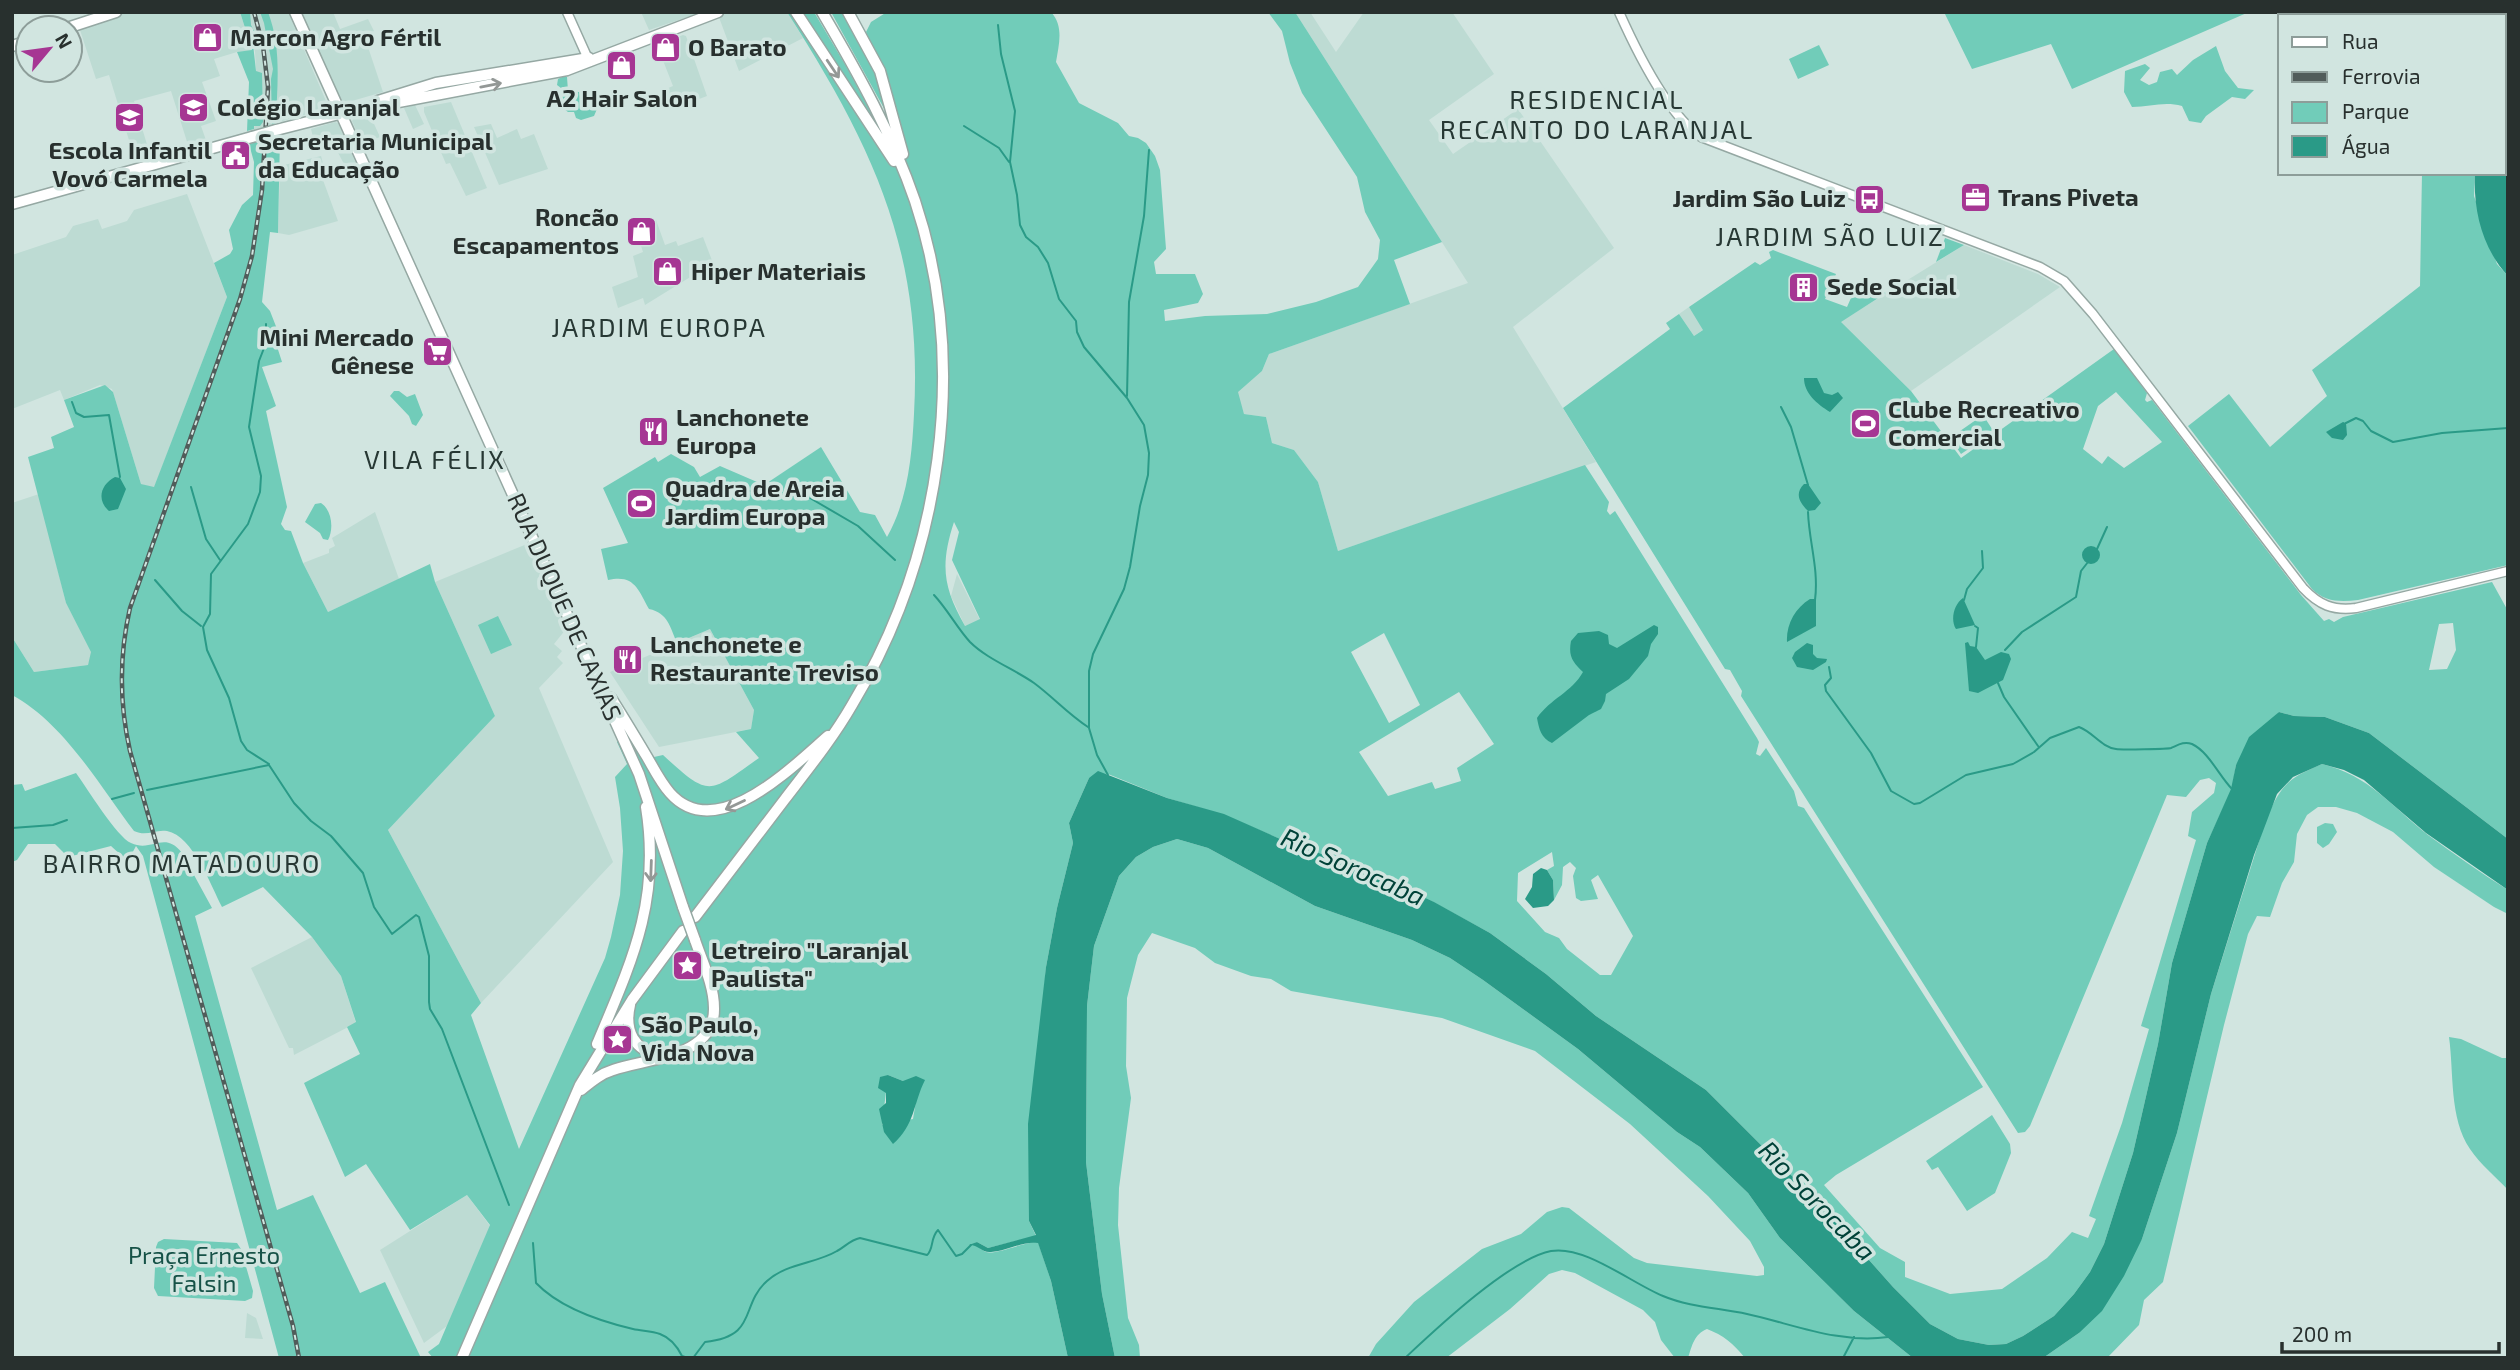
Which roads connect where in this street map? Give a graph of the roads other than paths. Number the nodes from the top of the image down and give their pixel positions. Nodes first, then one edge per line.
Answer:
1 (116, 12) edge
2 (295, 12) edge
3 (567, 12) edge
4 (718, 12) edge
5 (796, 12) edge
6 (822, 12) edge
7 (848, 12) edge
8 (1619, 12) edge
9 (84, 22) edge
10 (591, 59) junction
11 (517, 74) junction
12 (448, 81) junction
13 (453, 92) junction
14 (346, 112) junction
15 (915, 202) junction
16 (12, 204) edge
17 (2508, 571) edge
18 (590, 665) junction
19 (840, 726) junction
20 (631, 756) junction
21 (695, 917) dead end
22 (683, 931) dead end
23 (632, 1000) junction
24 (665, 1055) junction
25 (578, 1089) junction
26 (462, 1358) edge

1 - 9 main road
2 - 14 main road, RUA DUQUE DE CAXIAS
3 - 10 street
4 - 10 main road
5 -> 15 main road
6 - 15 main road
7 - 15 main road
8 - 17 street
10 - 11 main road
11 - 12 main road
13 -> 11 main road
12 - 13 main road
12 - 14 main road
13 - 14 main road
14 - 16 main road, bridge
14 - 18 main road, RUA DUQUE DE CAXIAS
15 - 19 main road
19 -> 18 main road
18 - 20 main road, RUA DUQUE DE CAXIAS
19 - 21 main road
20 - 24 main road, bridge
20 -> 25 main road
22 - 23 main road
23 - 24 main road
23 - 25 main road
24 - 25 main road
25 - 26 main road

